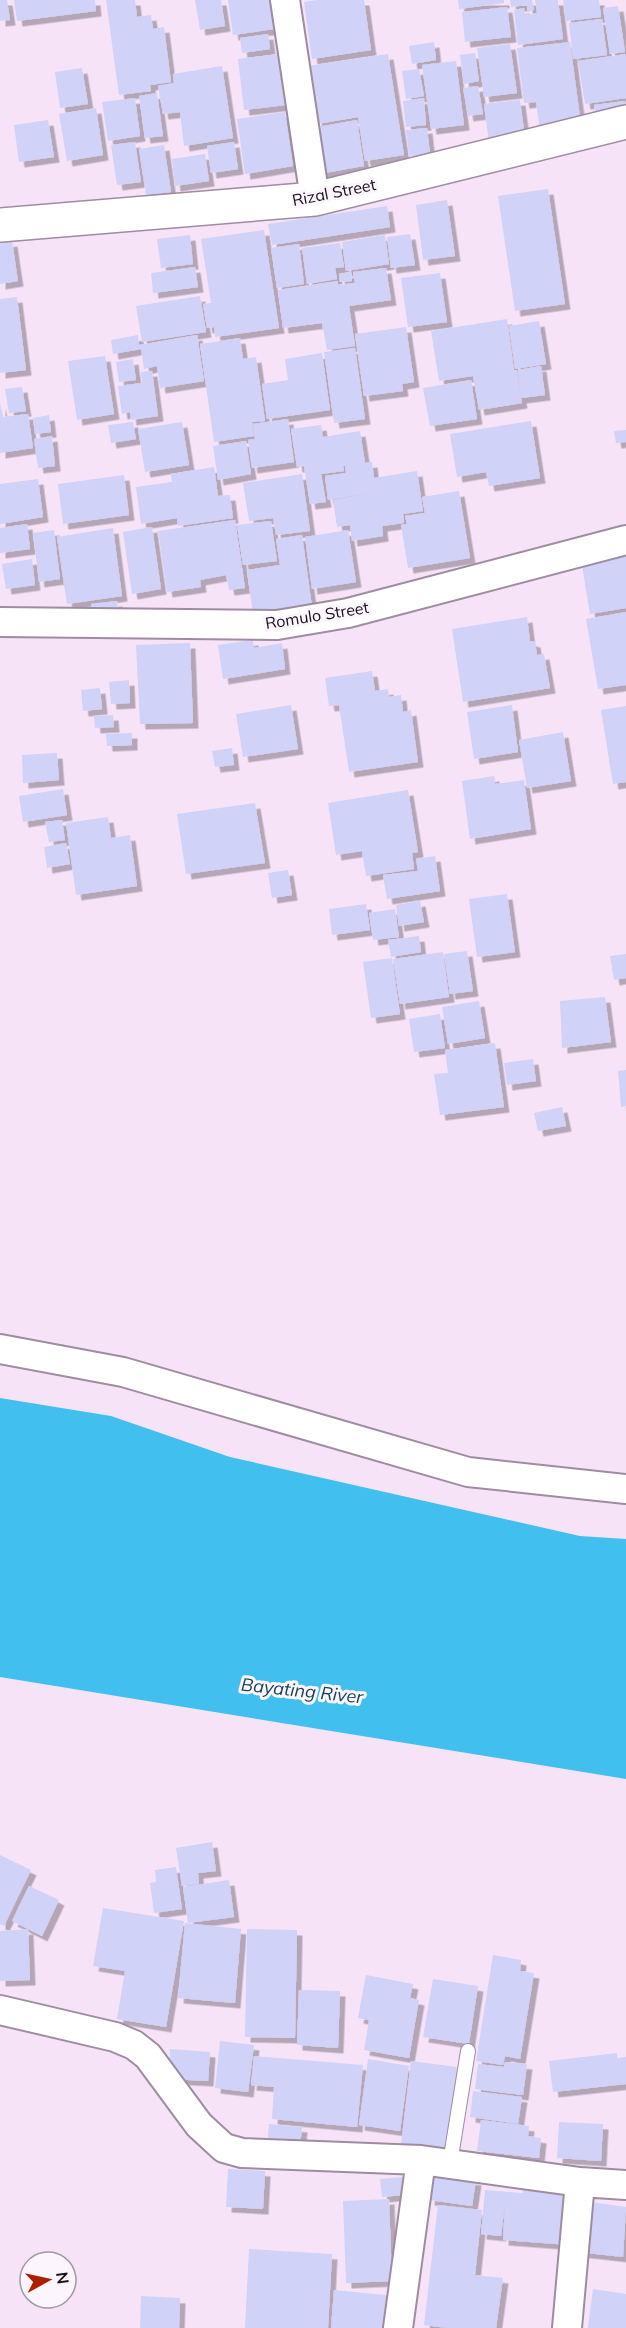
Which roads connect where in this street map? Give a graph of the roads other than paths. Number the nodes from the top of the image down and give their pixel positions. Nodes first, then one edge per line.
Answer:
1 (285, 0) edge
2 (626, 122) edge
3 (315, 200) junction
4 (0, 225) edge
5 (626, 540) edge
6 (0, 622) edge
7 (0, 1349) edge
8 (626, 1489) edge
9 (0, 2010) edge
10 (468, 2051) dead end
11 (421, 2160) junction
12 (450, 2163) junction
13 (580, 2182) junction
14 (626, 2185) edge
15 (398, 2328) edge
16 (567, 2328) edge

1 - 3 street
2 - 3 street, Rizal Street
3 - 4 street, Rizal Street
5 - 6 street, Romulo Street
7 - 8 street
9 - 11 street
10 - 12 lane
11 - 12 street
11 - 15 street
12 - 13 street
13 - 14 street
13 - 16 street

